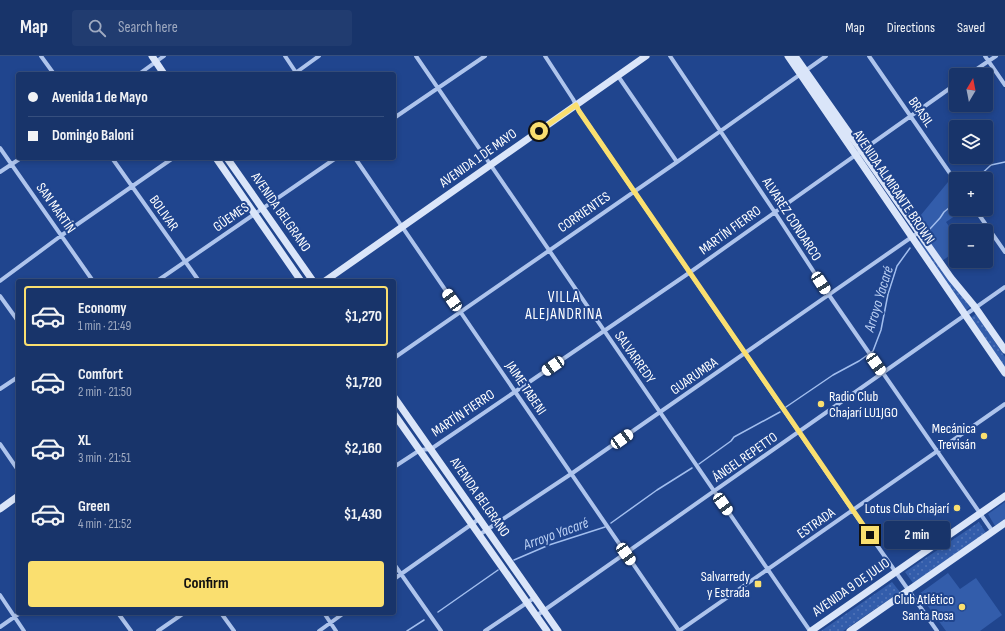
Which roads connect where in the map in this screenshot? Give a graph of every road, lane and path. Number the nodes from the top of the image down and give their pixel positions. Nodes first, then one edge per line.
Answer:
1 (41, 56) edge
2 (164, 56) edge
3 (285, 56) edge
4 (319, 56) edge
5 (416, 56) edge
6 (485, 56) edge
7 (545, 56) edge
8 (646, 56) edge
9 (670, 56) edge
10 (788, 56) edge
11 (796, 56) edge
12 (826, 56) edge
13 (869, 56) edge
14 (985, 56) edge
15 (996, 56) edge
16 (154, 59) edge
17 (989, 61) junction
18 (978, 68) edge
19 (53, 72) edge
20 (141, 72) edge
21 (163, 72) edge
22 (294, 72) edge
23 (296, 72) edge
24 (803, 72) junction
25 (618, 76) junction
26 (1005, 84) edge
27 (438, 88) junction
28 (949, 89) edge
29 (576, 105) junction
30 (910, 116) junction
31 (396, 117) edge
32 (720, 131) junction
33 (0, 148) edge
34 (859, 152) junction
35 (18, 160) edge
36 (113, 160) edge
37 (170, 160) edge
38 (217, 160) edge
39 (228, 160) edge
40 (333, 160) edge
41 (356, 160) edge
42 (677, 162) junction
43 (12, 165) junction
44 (491, 166) junction
45 (0, 172) edge
46 (949, 172) edge
47 (132, 187) junction
48 (634, 191) junction
49 (262, 209) junction
50 (774, 211) junction
51 (255, 214) junction
52 (980, 216) edge
53 (402, 228) junction
54 (919, 232) junction
55 (62, 235) junction
56 (912, 237) junction
57 (548, 250) junction
58 (1005, 252) edge
59 (185, 262) junction
60 (689, 273) junction
61 (92, 279) edge
62 (160, 279) edge
63 (198, 279) edge
64 (300, 279) edge
65 (312, 279) edge
66 (328, 279) edge
67 (0, 281) edge
68 (1005, 287) edge
69 (829, 295) junction
70 (0, 296) edge
71 (976, 307) junction
72 (460, 312) junction
73 (964, 315) junction
74 (16, 318) edge
75 (603, 332) junction
76 (1005, 350) edge
77 (745, 354) junction
78 (396, 357) edge
79 (1005, 373) edge
80 (883, 374) junction
81 (16, 378) edge
82 (0, 389) edge
83 (515, 391) junction
84 (396, 400) edge
85 (1005, 404) edge
86 (660, 413) junction
87 (396, 417) edge
88 (799, 432) junction
89 (0, 444) edge
90 (431, 449) junction
91 (420, 450) junction
92 (937, 451) junction
93 (396, 466) edge
94 (16, 467) edge
95 (572, 474) junction
96 (714, 492) junction
97 (1005, 496) edge
98 (16, 497) edge
99 (0, 509) edge
100 (853, 511) junction
101 (980, 513) junction
102 (479, 519) junction
103 (1005, 523) edge
104 (472, 525) junction
105 (486, 529) junction
106 (993, 532) junction
107 (479, 535) junction
108 (626, 554) junction
109 (396, 567) edge
110 (767, 570) junction
111 (895, 572) junction
112 (401, 574) junction
113 (396, 578) edge
114 (908, 591) junction
115 (0, 595) edge
116 (534, 598) junction
117 (526, 603) junction
118 (544, 611) junction
119 (17, 615) edge
120 (119, 615) edge
121 (181, 615) edge
122 (222, 615) edge
123 (325, 615) edge
124 (341, 615) edge
125 (536, 616) junction
126 (14, 617) junction
127 (330, 623) junction
128 (0, 627) edge
129 (24, 631) edge
130 (131, 631) edge
131 (158, 631) edge
132 (234, 631) edge
133 (319, 631) edge
134 (336, 631) edge
135 (441, 631) edge
136 (485, 631) edge
137 (547, 631) edge
138 (558, 631) edge
139 (679, 631) edge
140 (810, 631) edge
141 (850, 631) edge
142 (937, 631) edge

1 - 19 street
2 - 16 street
3 - 22 street
4 - 23 street
5 - 27 street, SALVARREDY
6 - 27 street
7 - 29 street
8 - 25 main road, AVENIDA 1 DE MAYO
9 - 32 street, ALVAREZ CONDARCO
10 - 24 main road, AVENIDA ALMIRANTE BROWN
11 - 24 main road, AVENIDA ALMIRANTE BROWN
12 - 24 street, CORRIENTES
13 - 30 street, BRASIL
14 - 17 street
15 - 17 street
16 - 20 street
16 - 21 main road
17 - 18 street
17 - 26 street
24 - 32 street, CORRIENTES
24 - 34 main road, AVENIDA ALMIRANTE BROWN
25 - 29 main road, AVENIDA 1 DE MAYO
25 - 42 street
27 - 31 street
27 - 44 street, SALVARREDY
28 - 30 street, MARTÍN FIERRO
29 - 44 main road, AVENIDA 1 DE MAYO
29 - 48 street
30 - 34 street, MARTÍN FIERRO
30 - 46 street, BRASIL
32 - 42 street, CORRIENTES
32 - 50 street, ALVAREZ CONDARCO
33 - 43 street, SAN MARTÍN
34 - 50 street, MARTÍN FIERRO
34 - 54 main road, AVENIDA ALMIRANTE BROWN
34 - 56 main road, AVENIDA ALMIRANTE BROWN
35 - 43 street
36 - 47 street, BOLIVAR
37 - 47 street
38 - 51 main road, AVENIDA BELGRANO
39 - 49 main road, AVENIDA BELGRANO
40 - 49 street, GÜEMES
41 - 53 street, JAIME TABENI
42 - 48 street, CORRIENTES
43 - 45 street
43 - 55 street, SAN MARTÍN
44 - 53 main road, AVENIDA 1 DE MAYO
44 - 57 street, SALVARREDY
47 - 55 street
47 - 59 street, BOLIVAR
48 - 57 street, CORRIENTES
48 - 60 street
49 - 51 street, GÜEMES
49 - 65 main road, AVENIDA BELGRANO
50 - 60 street, MARTÍN FIERRO
50 - 69 street, ALVAREZ CONDARCO
51 - 59 street, GÜEMES
51 - 64 main road, AVENIDA BELGRANO
52 - 58 street
53 - 66 main road, AVENIDA 1 DE MAYO
53 - 72 street, JAIME TABENI
54 - 56 street, GUARUMBA
54 - 71 main road, AVENIDA ALMIRANTE BROWN
55 - 61 street, SAN MARTÍN
55 - 67 street
56 - 69 street, GUARUMBA
56 - 73 main road, AVENIDA ALMIRANTE BROWN
57 - 72 street, CORRIENTES
57 - 75 street, SALVARREDY
59 - 62 street, GÜEMES
59 - 63 street, BOLIVAR
60 - 75 street, MARTÍN FIERRO
60 - 77 street
68 - 71 street, ÁNGEL REPETTO
69 - 77 street, GUARUMBA
69 - 80 street, ALVAREZ CONDARCO
70 - 74 street
71 - 73 street, ÁNGEL REPETTO
71 - 76 main road, AVENIDA ALMIRANTE BROWN
72 - 78 street, CORRIENTES
72 - 83 street, JAIME TABENI
73 - 79 main road, AVENIDA ALMIRANTE BROWN
73 - 80 street, ÁNGEL REPETTO
75 - 83 street, MARTÍN FIERRO
75 - 86 street, SALVARREDY
77 - 86 street, GUARUMBA
77 - 88 street
80 - 88 street, ÁNGEL REPETTO
80 - 92 street, ALVAREZ CONDARCO
81 - 82 street
83 - 90 street, MARTÍN FIERRO
83 - 95 street, JAIME TABENI
84 - 90 main road, AVENIDA BELGRANO
85 - 92 street, ESTRADA
86 - 95 street, GUARUMBA
86 - 96 street, SALVARREDY
87 - 91 main road, AVENIDA BELGRANO
88 - 96 street, ÁNGEL REPETTO
88 - 100 street
89 - 94 street
90 - 91 street, MARTÍN FIERRO
90 - 102 main road, AVENIDA BELGRANO
91 - 93 street, MARTÍN FIERRO
91 - 104 main road, AVENIDA BELGRANO
92 - 100 street, ESTRADA
92 - 101 street, ALVAREZ CONDARCO
95 - 105 street, GUARUMBA
95 - 108 street, JAIME TABENI
96 - 108 street, ÁNGEL REPETTO
96 - 110 street, SALVARREDY
97 - 101 main road, AVENIDA 9 DE JULIO
98 - 99 main road
100 - 110 street, ESTRADA
100 - 111 street
101 - 106 street, ALVAREZ CONDARCO
101 - 111 main road, AVENIDA 9 DE JULIO
102 - 104 street
102 - 105 main road, AVENIDA BELGRANO
103 - 106 main road
104 - 107 main road, AVENIDA BELGRANO
104 - 112 street
105 - 107 street, GUARUMBA
105 - 116 main road, AVENIDA BELGRANO
106 - 114 main road
107 - 117 main road, AVENIDA BELGRANO
108 - 118 street, ÁNGEL REPETTO
108 - 139 street, JAIME TABENI
109 - 112 street
110 - 139 street, ESTRADA
110 - 140 street, SALVARREDY
111 - 114 street
111 - 140 main road, AVENIDA 9 DE JULIO
112 - 113 street
112 - 135 street
114 - 141 main road
114 - 142 street
115 - 126 street
116 - 117 street
116 - 118 main road, AVENIDA BELGRANO
117 - 125 main road, AVENIDA BELGRANO
117 - 136 street
118 - 125 street, ÁNGEL REPETTO
118 - 138 main road, AVENIDA BELGRANO
119 - 126 street
120 - 130 street
121 - 131 street
122 - 132 street
123 - 127 street
124 - 127 street
125 - 137 main road, AVENIDA BELGRANO
126 - 128 street
126 - 129 street
127 - 133 street
127 - 134 street

